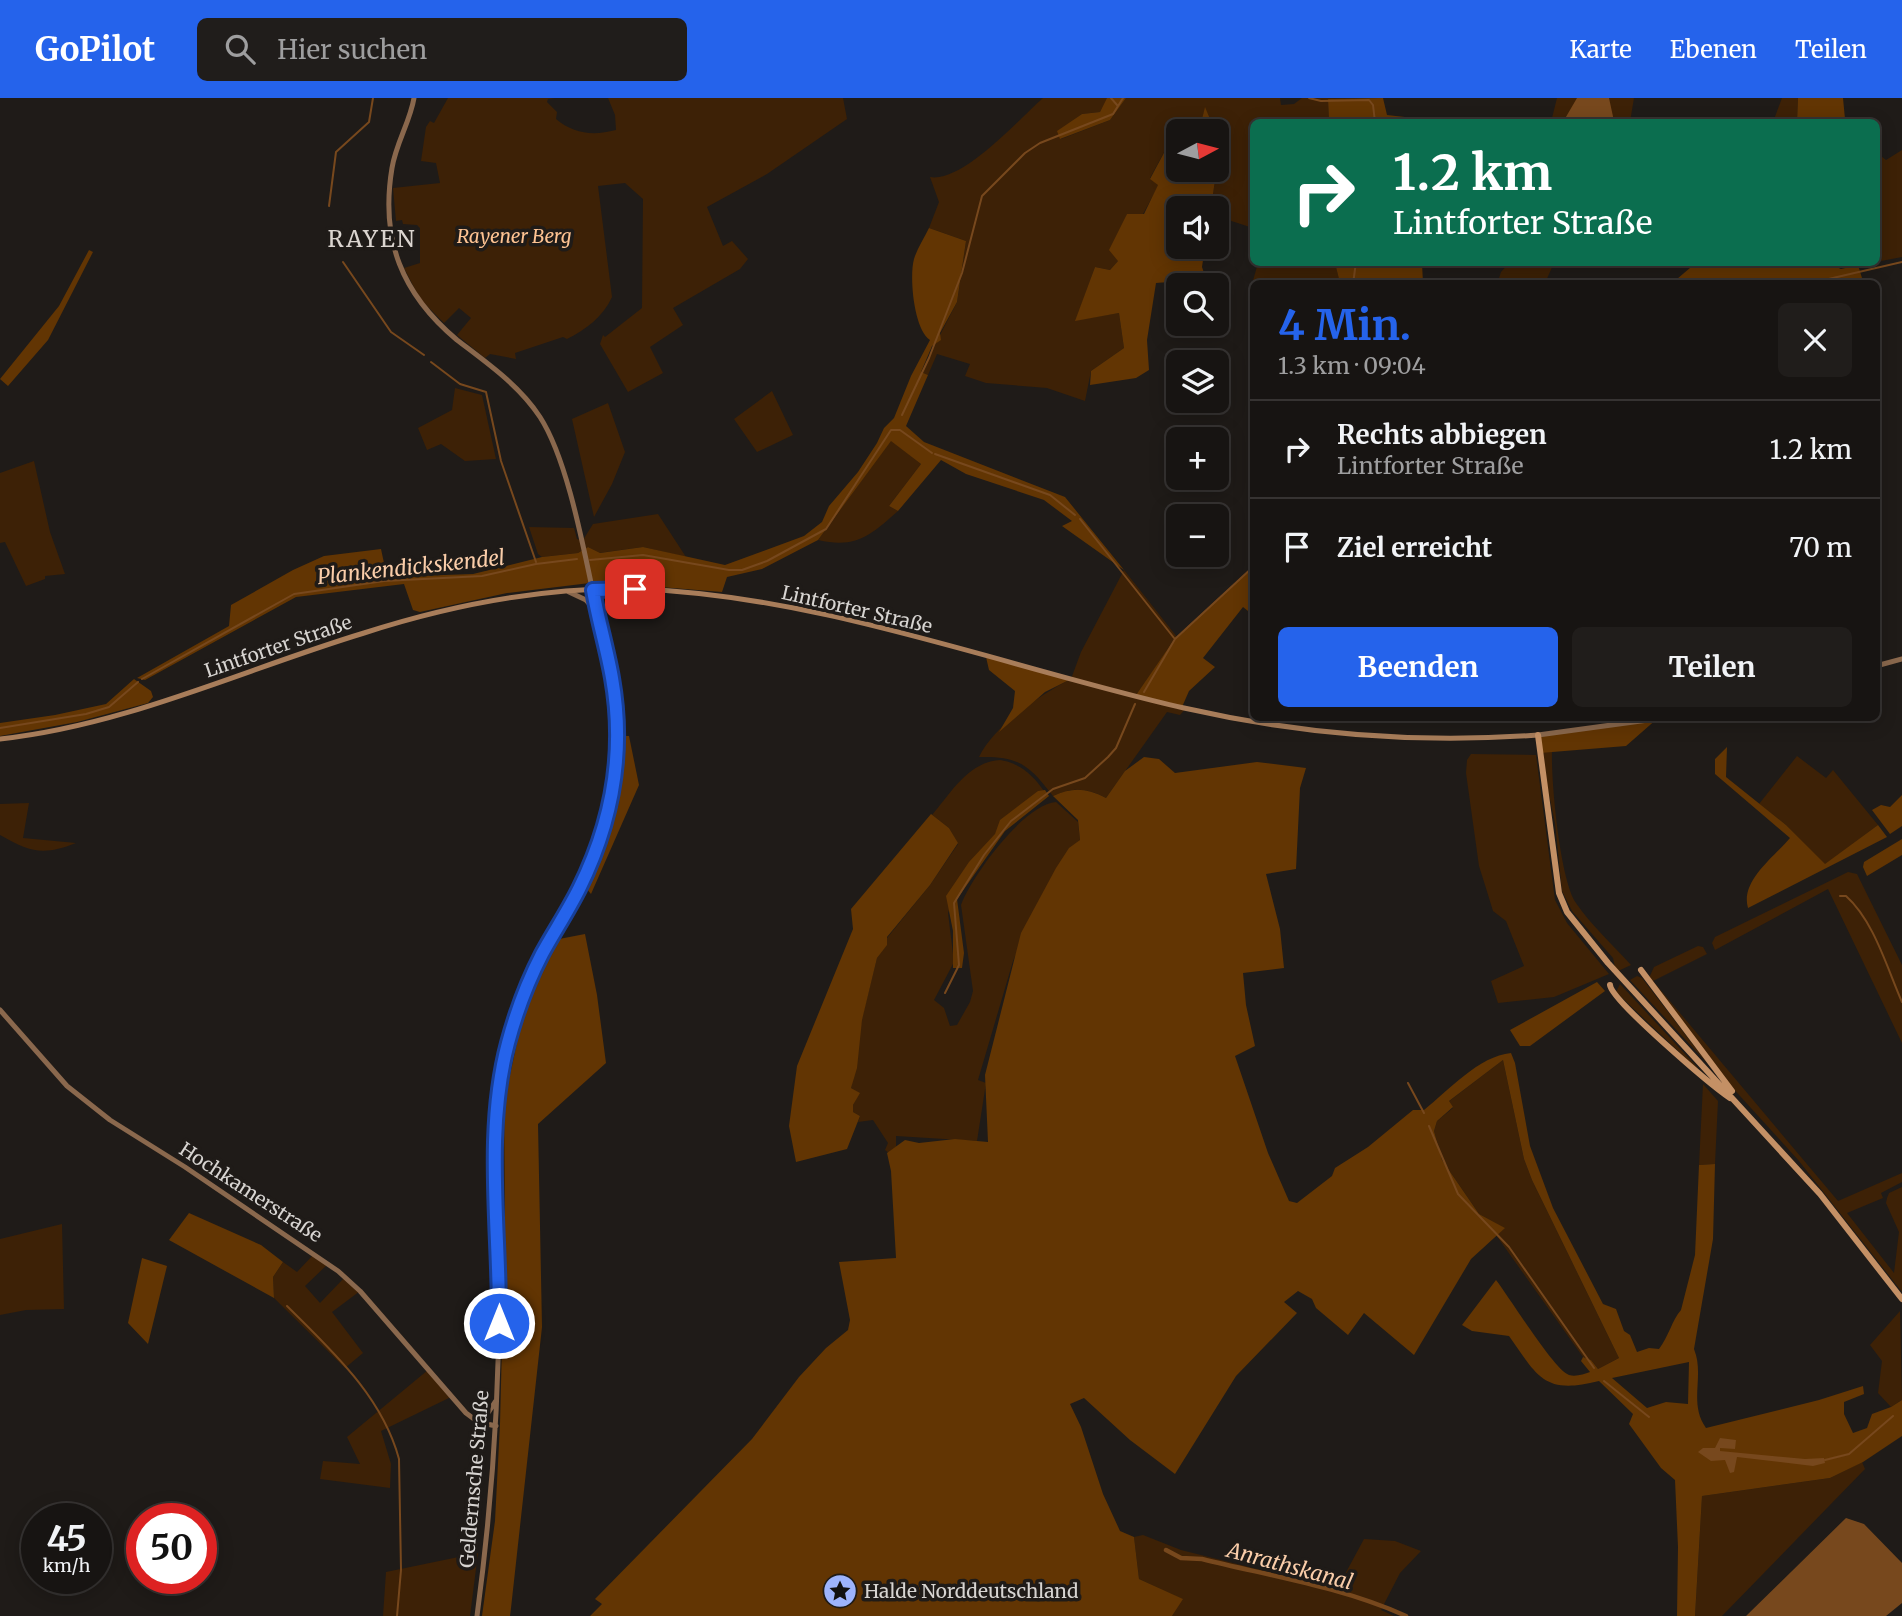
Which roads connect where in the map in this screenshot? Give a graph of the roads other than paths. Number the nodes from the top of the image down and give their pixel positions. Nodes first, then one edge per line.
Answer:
1 (414, 98) edge
2 (593, 590) junction
3 (569, 592) junction
4 (597, 614) junction
5 (1902, 659) edge
6 (1880, 665) edge
7 (1250, 720) edge
8 (1260, 721) edge
9 (1643, 721) edge
10 (1538, 735) junction
11 (0, 739) edge
12 (1641, 971) dead end
13 (1610, 985) dead end
14 (0, 1010) edge
15 (1740, 1105) junction
16 (1902, 1299) edge
17 (498, 1395) junction
18 (470, 1417) junction
19 (480, 1419) junction
20 (496, 1424) junction
21 (477, 1616) edge

1 - 2 main road, Geldernsche Straße
2 - 3 main road, Lintforter Straße
2 - 4 main road, Geldernsche Straße
2 - 7 main road, Lintforter Straße
3 - 4 main road
3 - 11 main road, Lintforter Straße
4 - 17 main road, Geldernsche Straße
5 - 6 main road
8 - 10 main road, Lintforter Straße
9 - 10 main road
10 - 15 highway
12 - 15 highway
13 - 15 highway
14 - 18 main road, Hochkamerstraße
15 - 16 highway
17 - 19 main road
17 - 20 main road, Geldernsche Straße
18 - 19 main road
18 - 20 main road, Hochkamerstraße
19 - 20 main road
20 - 21 main road, Geldernsche Straße

